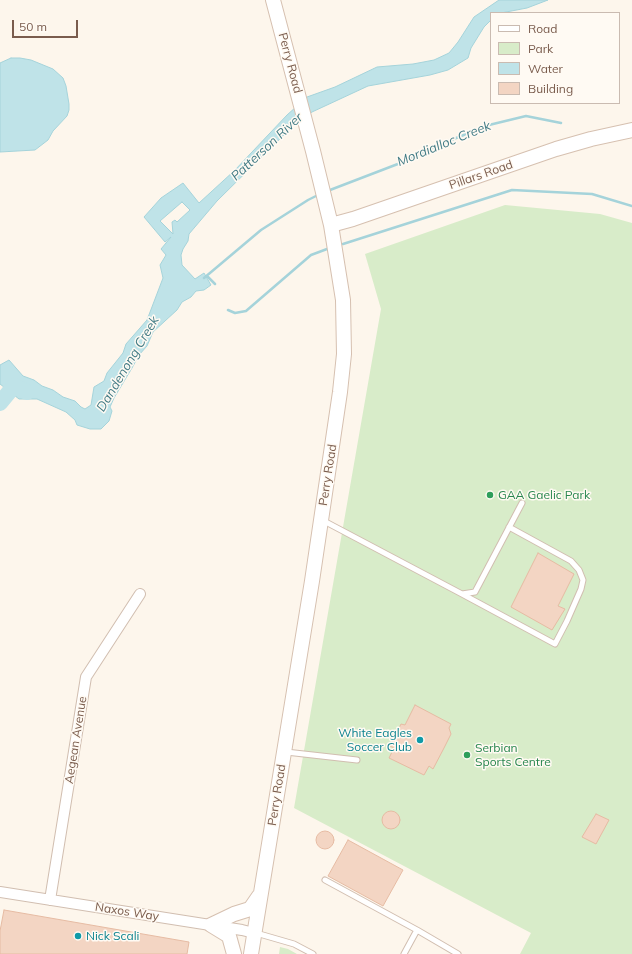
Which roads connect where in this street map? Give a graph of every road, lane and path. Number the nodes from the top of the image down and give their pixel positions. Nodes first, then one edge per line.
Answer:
1 (273, 0) edge
2 (632, 130) edge
3 (331, 225) junction
4 (522, 503) dead end
5 (321, 519) junction
6 (509, 527) junction
7 (140, 594) dead end
8 (462, 594) junction
9 (284, 752) junction
10 (356, 760) dead end
11 (325, 880) dead end
12 (0, 892) edge
13 (260, 895) junction
14 (50, 900) junction
15 (211, 925) junction
16 (417, 930) junction
17 (254, 933) junction
18 (234, 954) edge
19 (251, 954) edge
20 (313, 954) edge
21 (404, 954) edge
22 (458, 954) edge

1 - 3 main road, Perry Road
2 - 3 main road, Pillars Road
3 - 5 main road, Perry Road
4 - 6 lane
5 - 8 lane
5 - 9 main road, Perry Road
6 - 8 lane
6 - 8 lane
7 - 14 street, Aegean Avenue
9 - 10 lane
9 - 13 main road, Perry Road
11 - 16 lane
12 - 14 street, Naxos Way
13 - 15 main road
13 - 17 main road, Perry Road
14 - 15 street, Naxos Way
15 - 17 street, Naxos Way
15 - 18 main road
16 - 21 lane
16 - 22 lane
17 - 19 main road, Perry Road
17 - 20 lane

